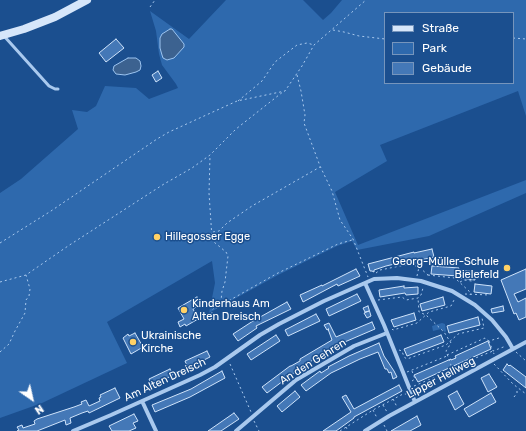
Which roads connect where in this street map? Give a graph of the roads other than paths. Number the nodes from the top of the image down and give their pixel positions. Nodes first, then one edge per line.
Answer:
1 (87, 0) edge
2 (2, 35) edge
3 (58, 89) dead end
4 (367, 282) junction
5 (387, 333) junction
6 (526, 342) edge
7 (513, 350) junction
8 (142, 401) junction
9 (416, 402) junction
10 (73, 431) edge
11 (156, 431) edge
12 (236, 431) edge
13 (365, 431) edge

1 - 2 street
2 - 3 lane
4 - 5 street
4 - 7 street, Am Alten Dreisch
4 - 8 street, Am Alten Dreisch
5 - 9 street
5 - 12 street, An den Gehren
6 - 7 street, Lipper Hellweg
7 - 9 street, Lipper Hellweg
8 - 10 street, Am Alten Dreisch
8 - 11 street
9 - 13 street, Lipper Hellweg

